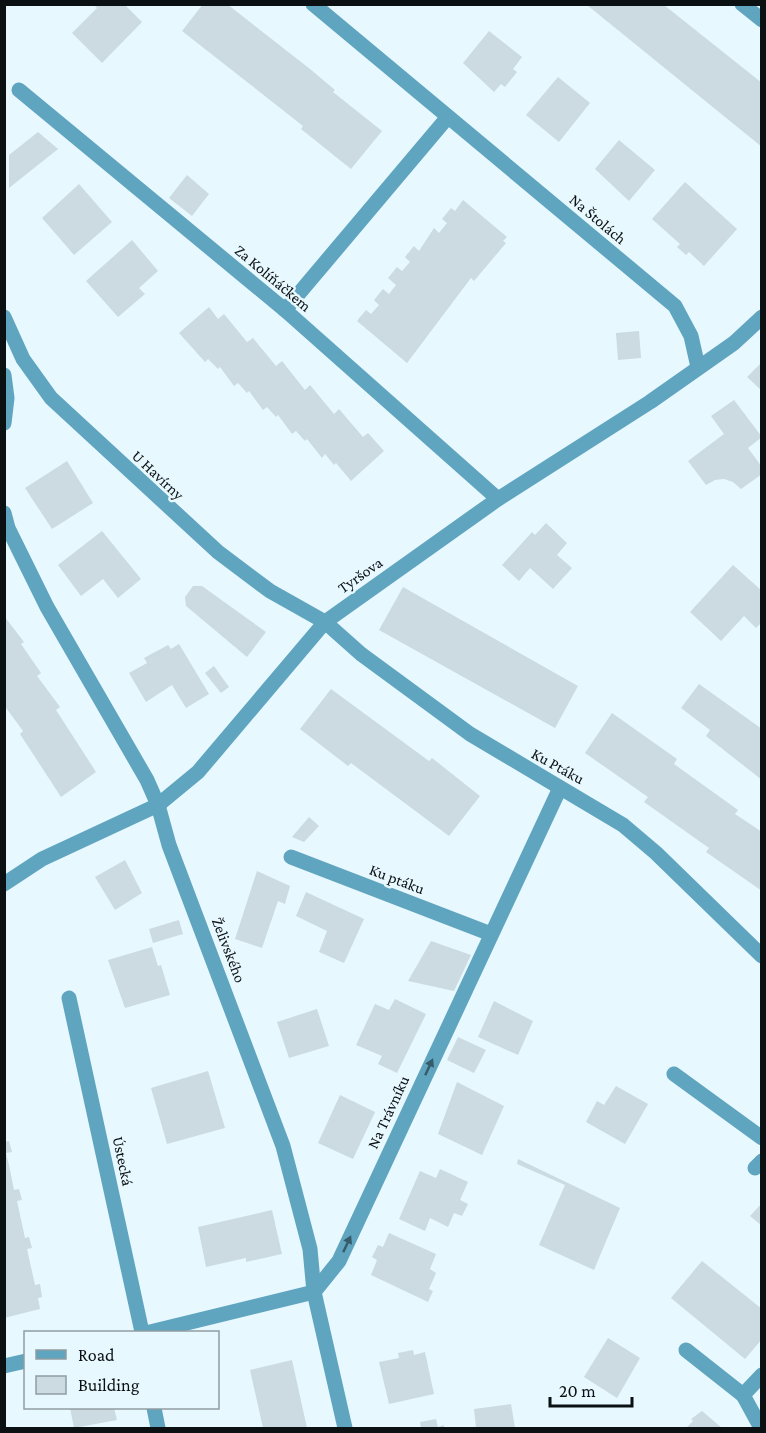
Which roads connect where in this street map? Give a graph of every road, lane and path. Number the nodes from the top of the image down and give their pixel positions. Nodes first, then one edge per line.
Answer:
1 (314, 4) edge
2 (742, 4) edge
3 (762, 20) edge
4 (19, 90) dead end
5 (447, 118) junction
6 (285, 310) junction
7 (4, 317) edge
8 (762, 317) edge
9 (699, 367) junction
10 (4, 375) edge
11 (4, 423) edge
12 (498, 499) junction
13 (4, 513) edge
14 (325, 622) junction
15 (560, 788) junction
16 (158, 806) junction
17 (291, 857) dead end
18 (4, 884) edge
19 (491, 934) junction
20 (762, 956) edge
21 (69, 998) dead end
22 (674, 1074) dead end
23 (762, 1138) edge
24 (314, 1292) junction
25 (142, 1331) edge
26 (154, 1331) edge
27 (686, 1350) dead end
28 (24, 1361) edge
29 (4, 1365) edge
30 (762, 1375) edge
31 (743, 1395) junction
32 (154, 1409) edge
33 (159, 1428) edge
34 (345, 1428) edge
35 (761, 1428) edge

1 - 5 street, Na Štolách
2 - 3 street
4 - 6 street, Za Kolíňáčkem
5 - 6 street
5 - 9 street, Na Štolách
6 - 12 street, Za Kolíňáčkem
7 - 14 street, U Havírny
8 - 9 street, Tyršova
9 - 12 street, Tyršova
10 - 11 street
12 - 14 street, Tyršova
13 - 16 street, Želivského
14 - 15 street, Ku Ptáku
14 - 16 street, Tyršova
15 - 19 street, Na Trávníku
15 - 20 street, Ku Ptáku
16 - 18 street, Tyršova
16 - 24 street, Želivského
17 - 19 street, Ku ptáku
24 -> 19 street, Na Trávníku
21 - 25 street, Ústecká
22 - 23 street
24 - 26 street
24 - 34 street, Želivského
27 - 31 street
28 - 29 street
30 - 31 street
31 - 35 street
32 - 33 street

